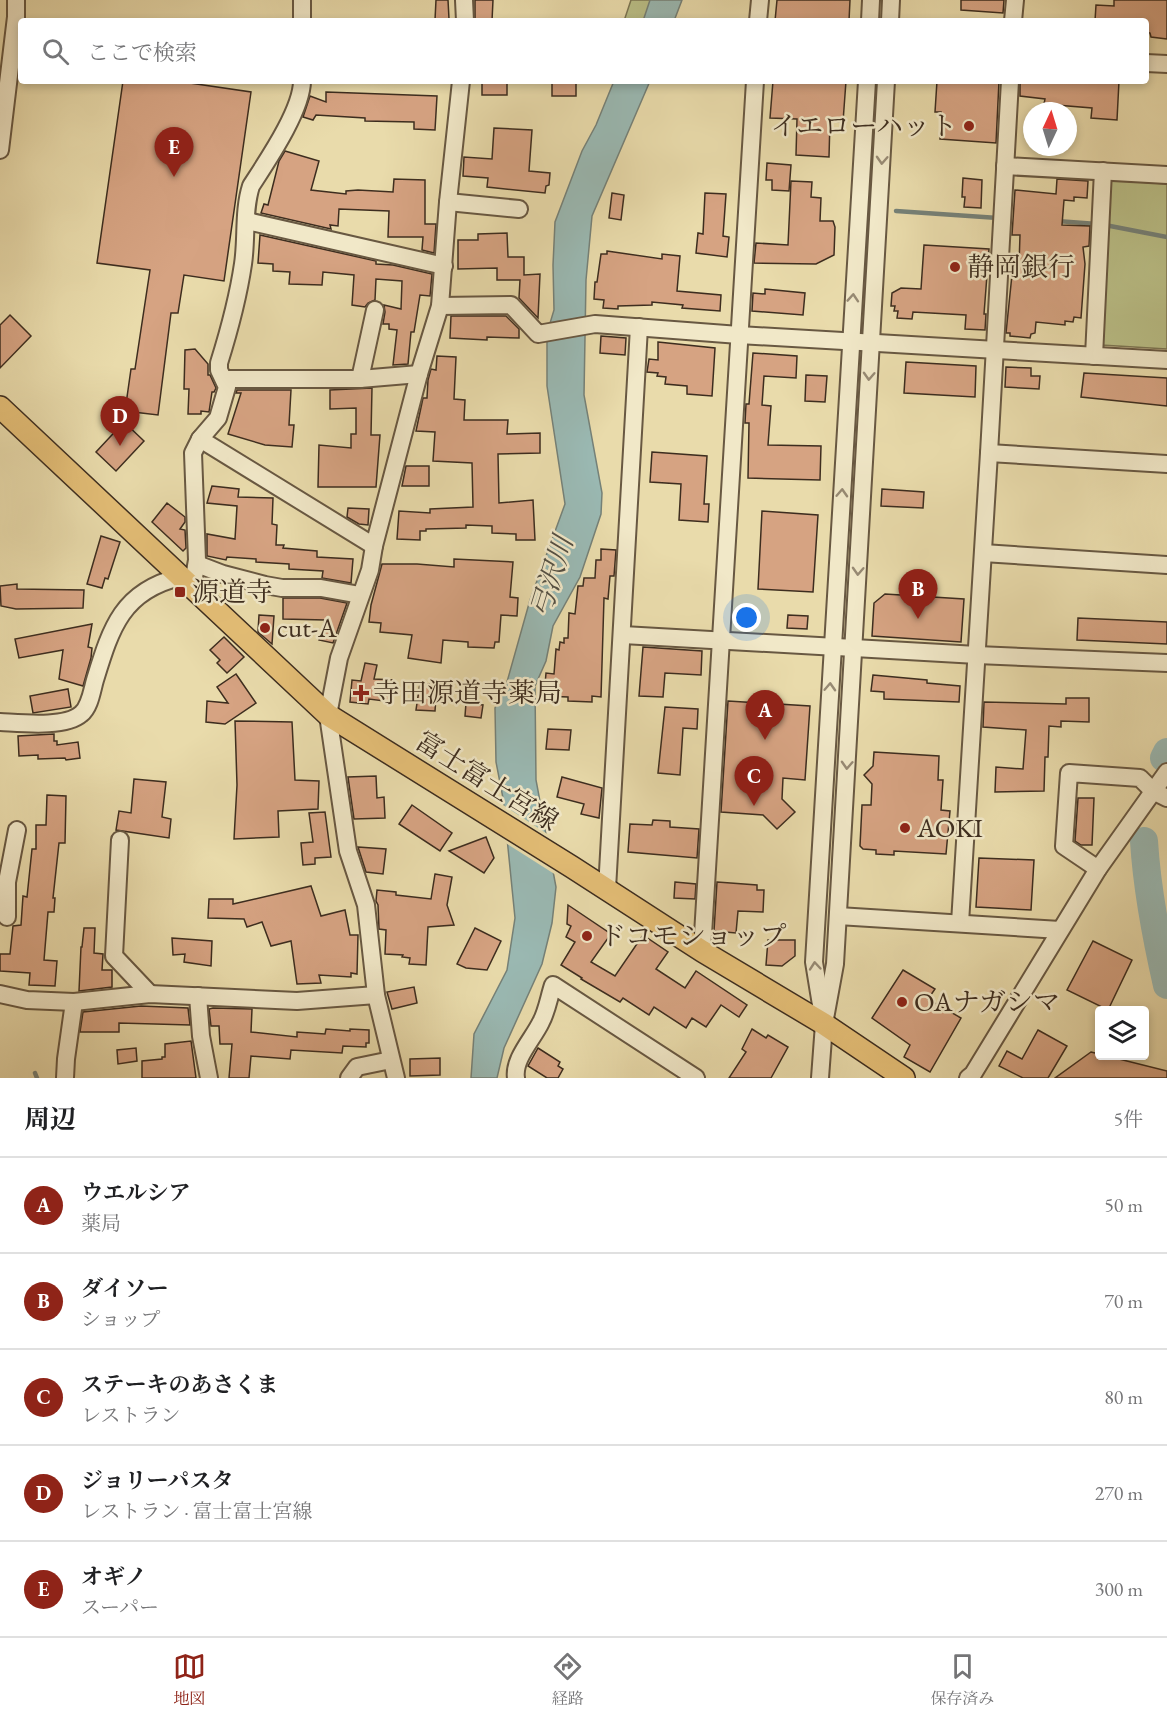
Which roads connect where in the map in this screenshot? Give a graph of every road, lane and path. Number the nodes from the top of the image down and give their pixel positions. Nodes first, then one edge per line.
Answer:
1 (16, 0) edge
2 (302, 0) edge
3 (464, 0) edge
4 (760, 0) edge
5 (871, 0) edge
6 (891, 0) edge
7 (1015, 0) edge
8 (302, 18) edge
9 (465, 18) edge
10 (758, 18) edge
11 (870, 18) edge
12 (890, 18) edge
13 (1013, 18) edge
14 (1149, 63) edge
15 (1167, 64) edge
16 (302, 84) edge
17 (461, 84) edge
18 (755, 84) edge
19 (867, 84) edge
20 (886, 84) edge
21 (1010, 84) edge
22 (0, 150) edge
23 (1005, 166) junction
24 (1103, 171) junction
25 (1167, 175) edge
26 (448, 201) junction
27 (519, 209) dead end
28 (246, 221) junction
29 (444, 266) junction
30 (440, 306) junction
31 (375, 310) dead end
32 (639, 327) junction
33 (739, 335) junction
34 (850, 342) junction
35 (871, 343) junction
36 (994, 350) junction
37 (1094, 356) junction
38 (1167, 360) edge
39 (419, 374) junction
40 (225, 379) junction
41 (360, 379) junction
42 (0, 407) edge
43 (200, 439) junction
44 (989, 453) junction
45 (1167, 464) edge
46 (374, 546) junction
47 (983, 553) junction
48 (197, 564) junction
49 (1167, 565) edge
50 (186, 583) junction
51 (360, 595) junction
52 (623, 635) junction
53 (721, 639) junction
54 (833, 647) junction
55 (854, 648) junction
56 (977, 655) junction
57 (1167, 663) edge
58 (328, 715) junction
59 (0, 722) edge
60 (1167, 772) edge
61 (1160, 794) edge
62 (17, 830) dead end
63 (120, 840) dead end
64 (1098, 869) junction
65 (4, 881) edge
66 (607, 889) junction
67 (838, 916) junction
68 (7, 917) dead end
69 (960, 922) junction
70 (1060, 930) junction
71 (702, 951) junction
72 (0, 994) edge
73 (150, 994) junction
74 (376, 995) junction
75 (198, 996) junction
76 (74, 1002) junction
77 (824, 1024) junction
78 (391, 1060) junction
79 (66, 1078) edge
80 (209, 1078) edge
81 (349, 1078) edge
82 (396, 1078) edge
83 (516, 1078) edge
84 (696, 1078) edge
85 (820, 1078) edge
86 (904, 1078) edge
87 (968, 1078) edge

1 - 22 street
2 - 8 street
3 - 9 street
4 - 10 street
5 - 11 street
6 - 12 street
7 - 13 street
14 - 15 street
16 - 28 street
17 - 26 street
18 - 33 street
34 -> 19 street
20 -> 35 street
21 - 23 street
23 - 24 street
23 - 36 street
24 - 25 street
24 - 37 street
26 - 27 street
26 - 29 street
28 - 29 street
28 - 40 street
29 - 30 street
30 - 32 street
30 - 39 street
31 - 41 street
32 - 33 street
32 - 52 street
33 - 34 street
33 - 53 street
34 - 35 street
54 -> 34 street
35 - 36 street
35 -> 55 street
36 - 37 street
36 - 44 street
37 - 38 street
39 - 41 street
39 - 46 street
40 - 41 street
40 - 43 street
42 - 50 main road, 富士富士宮線
43 - 46 street
43 - 48 street
44 - 45 street
44 - 47 street
46 - 51 street
47 - 49 street
47 - 56 street
48 - 50 street
48 - 51 street
50 - 58 main road, 富士富士宮線
50 - 59 street
51 - 58 street
52 - 53 street
52 - 66 street
53 - 54 street
53 - 71 street
54 - 55 street
77 -> 54 street
55 - 56 street
55 -> 67 street
56 - 57 street
56 - 69 street
58 - 66 main road, 富士富士宮線
58 - 74 street
60 - 61 street
61 - 64 street
61 - 64 street
62 - 65 street
63 - 73 street
64 - 70 street
65 - 68 street
66 - 71 main road, 富士富士宮線
67 - 69 street
67 - 77 street
69 - 70 street
70 - 87 street
71 - 77 main road, 富士富士宮線
72 - 76 street
73 - 75 street
73 - 76 street
74 - 75 street
74 - 78 street
75 - 80 street
76 - 79 street
77 - 85 street
77 - 86 main road, 富士富士宮線
78 - 81 street
78 - 82 street
83 - 84 street

